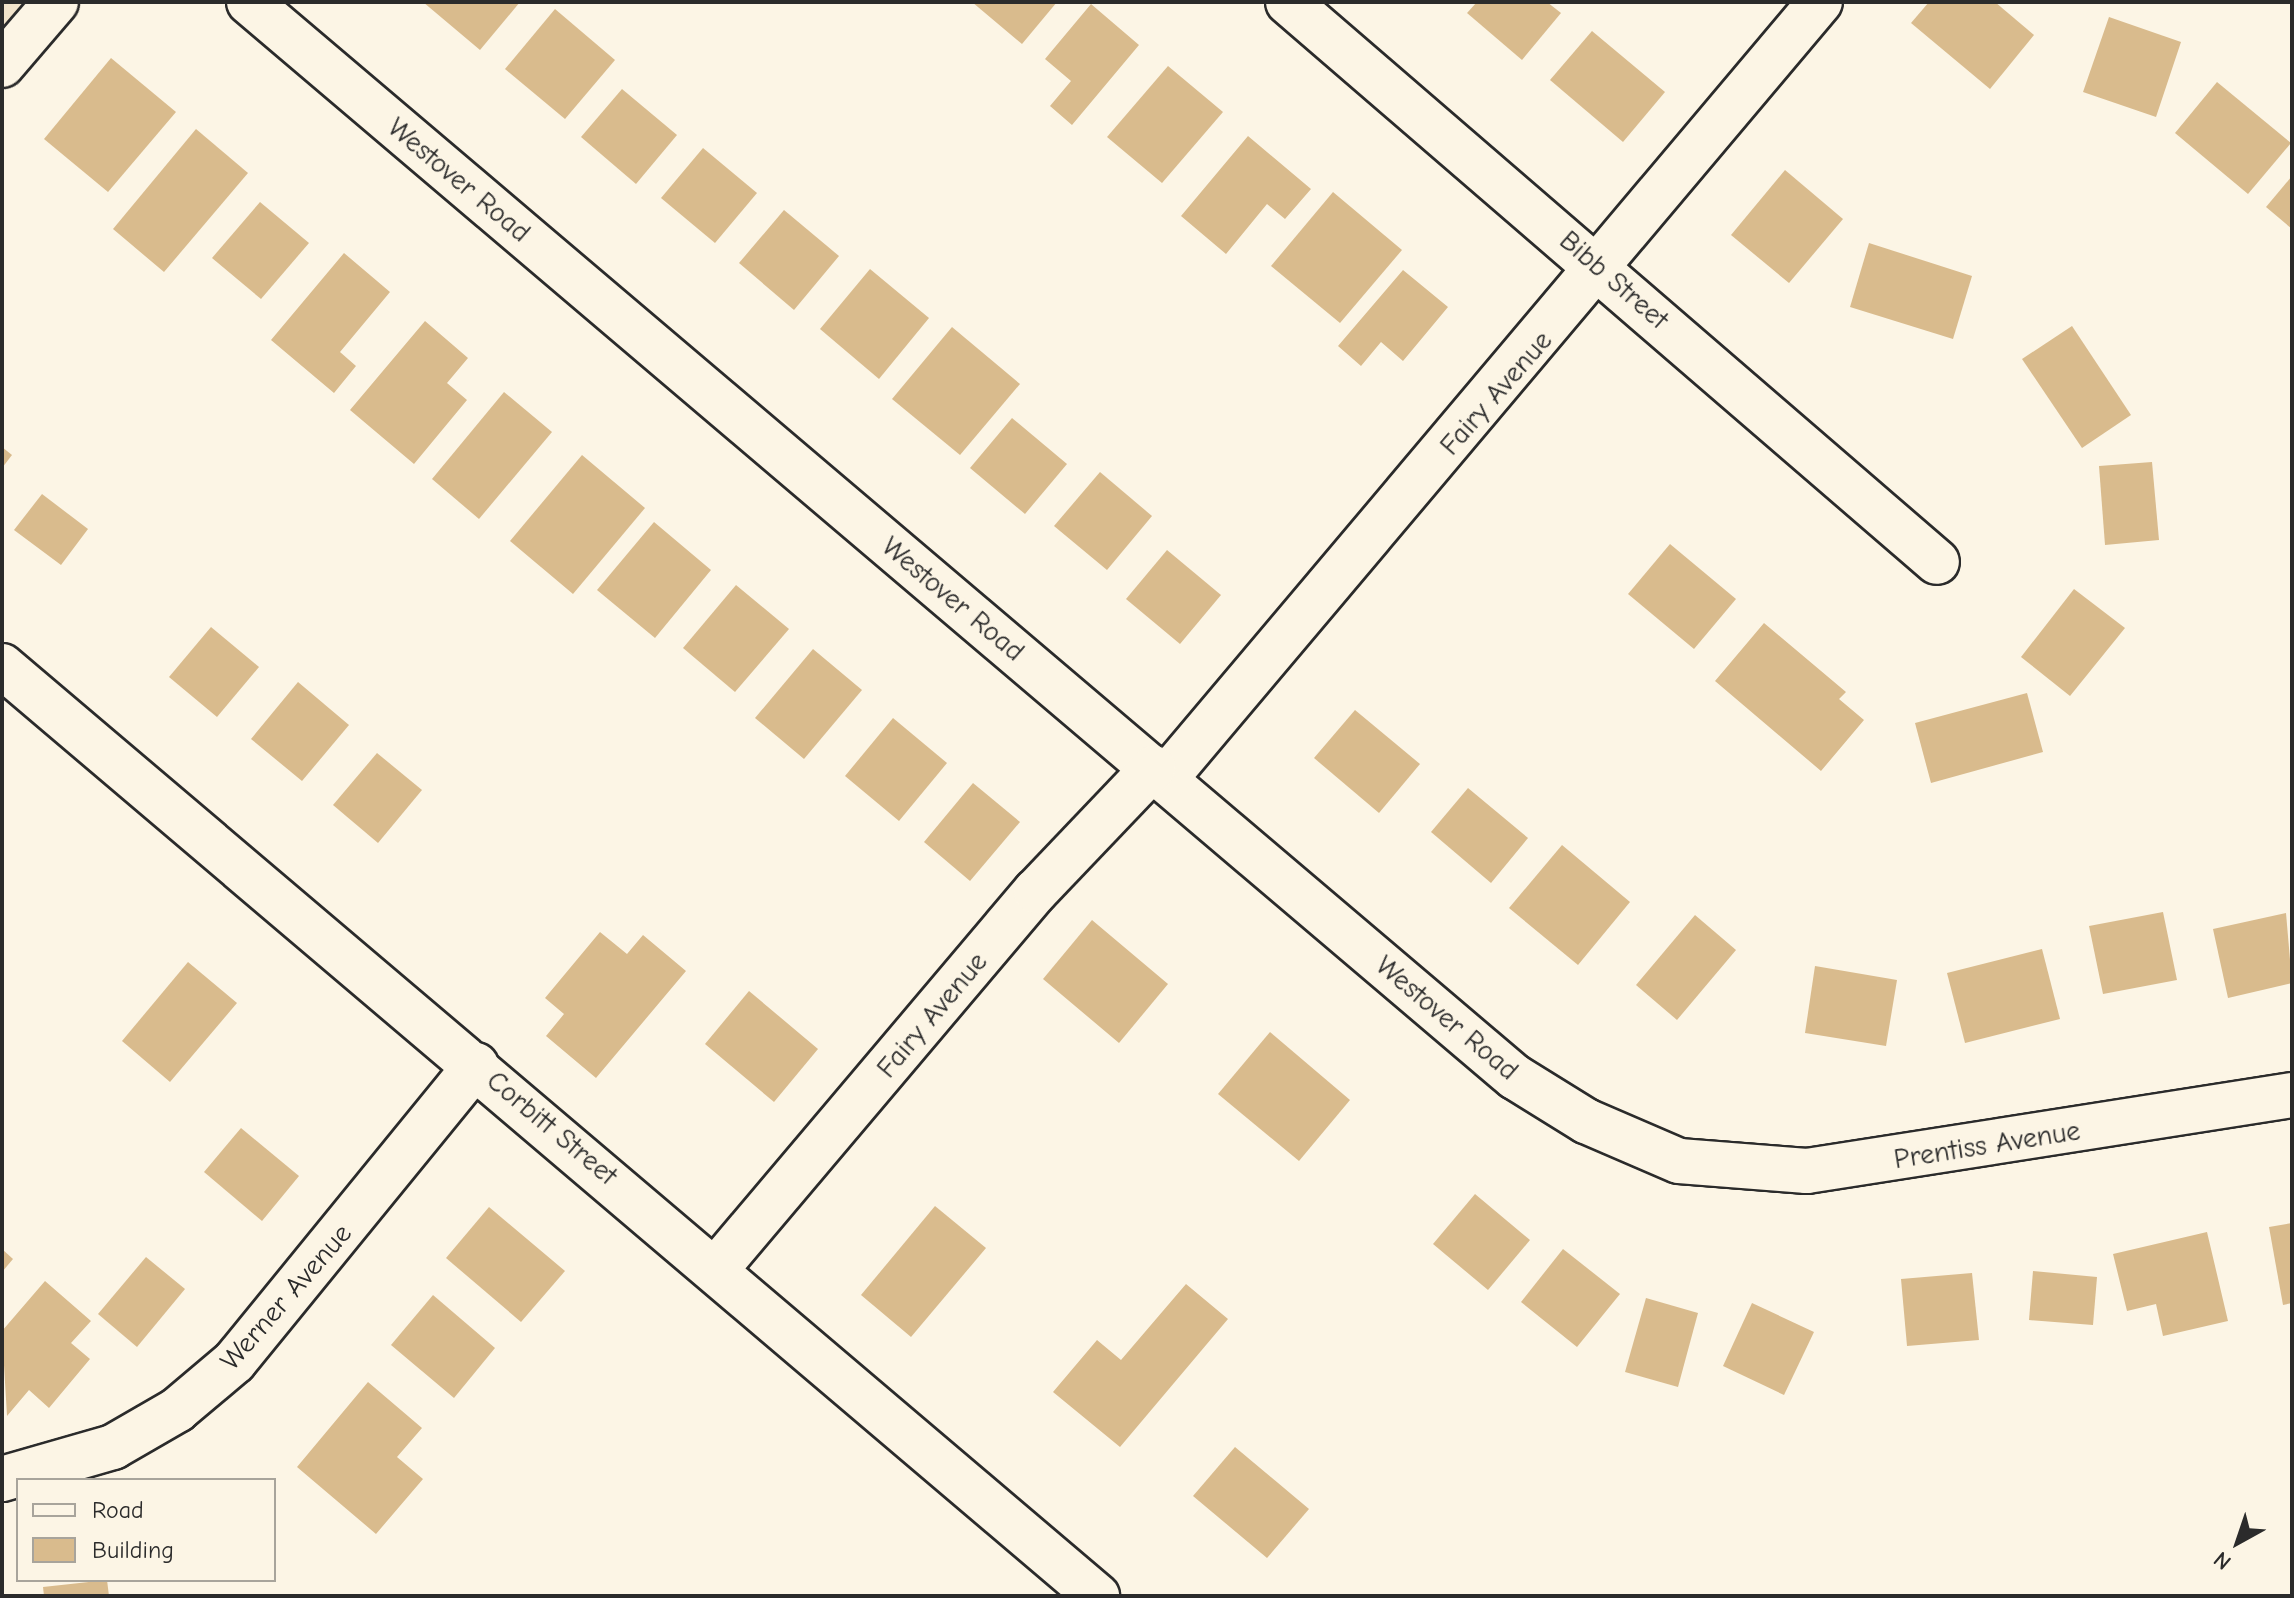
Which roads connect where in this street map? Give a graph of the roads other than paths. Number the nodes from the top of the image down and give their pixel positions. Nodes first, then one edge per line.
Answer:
1 (56, 2) edge
2 (249, 2) edge
3 (1288, 2) edge
4 (1820, 2) edge
5 (2, 65) edge
6 (1603, 268) junction
7 (1937, 562) dead end
8 (2, 666) edge
9 (1159, 773) junction
10 (476, 1065) junction
11 (2292, 1095) edge
12 (1679, 1161) joint
13 (717, 1268) junction
14 (2, 1479) edge
15 (1097, 1596) edge

1 - 5 street
2 - 9 street, Westover Road
3 - 6 street, Bibb Street
4 - 6 street, Fairy Avenue
6 - 7 street, Bibb Street
6 - 9 street, Fairy Avenue
8 - 10 street, Corbitt Street
9 - 12 street, Westover Road
9 - 13 street, Fairy Avenue
10 - 13 street, Corbitt Street
10 - 14 street, Werner Avenue
11 - 12 street, Prentiss Avenue
13 - 15 street, Corbitt Street

